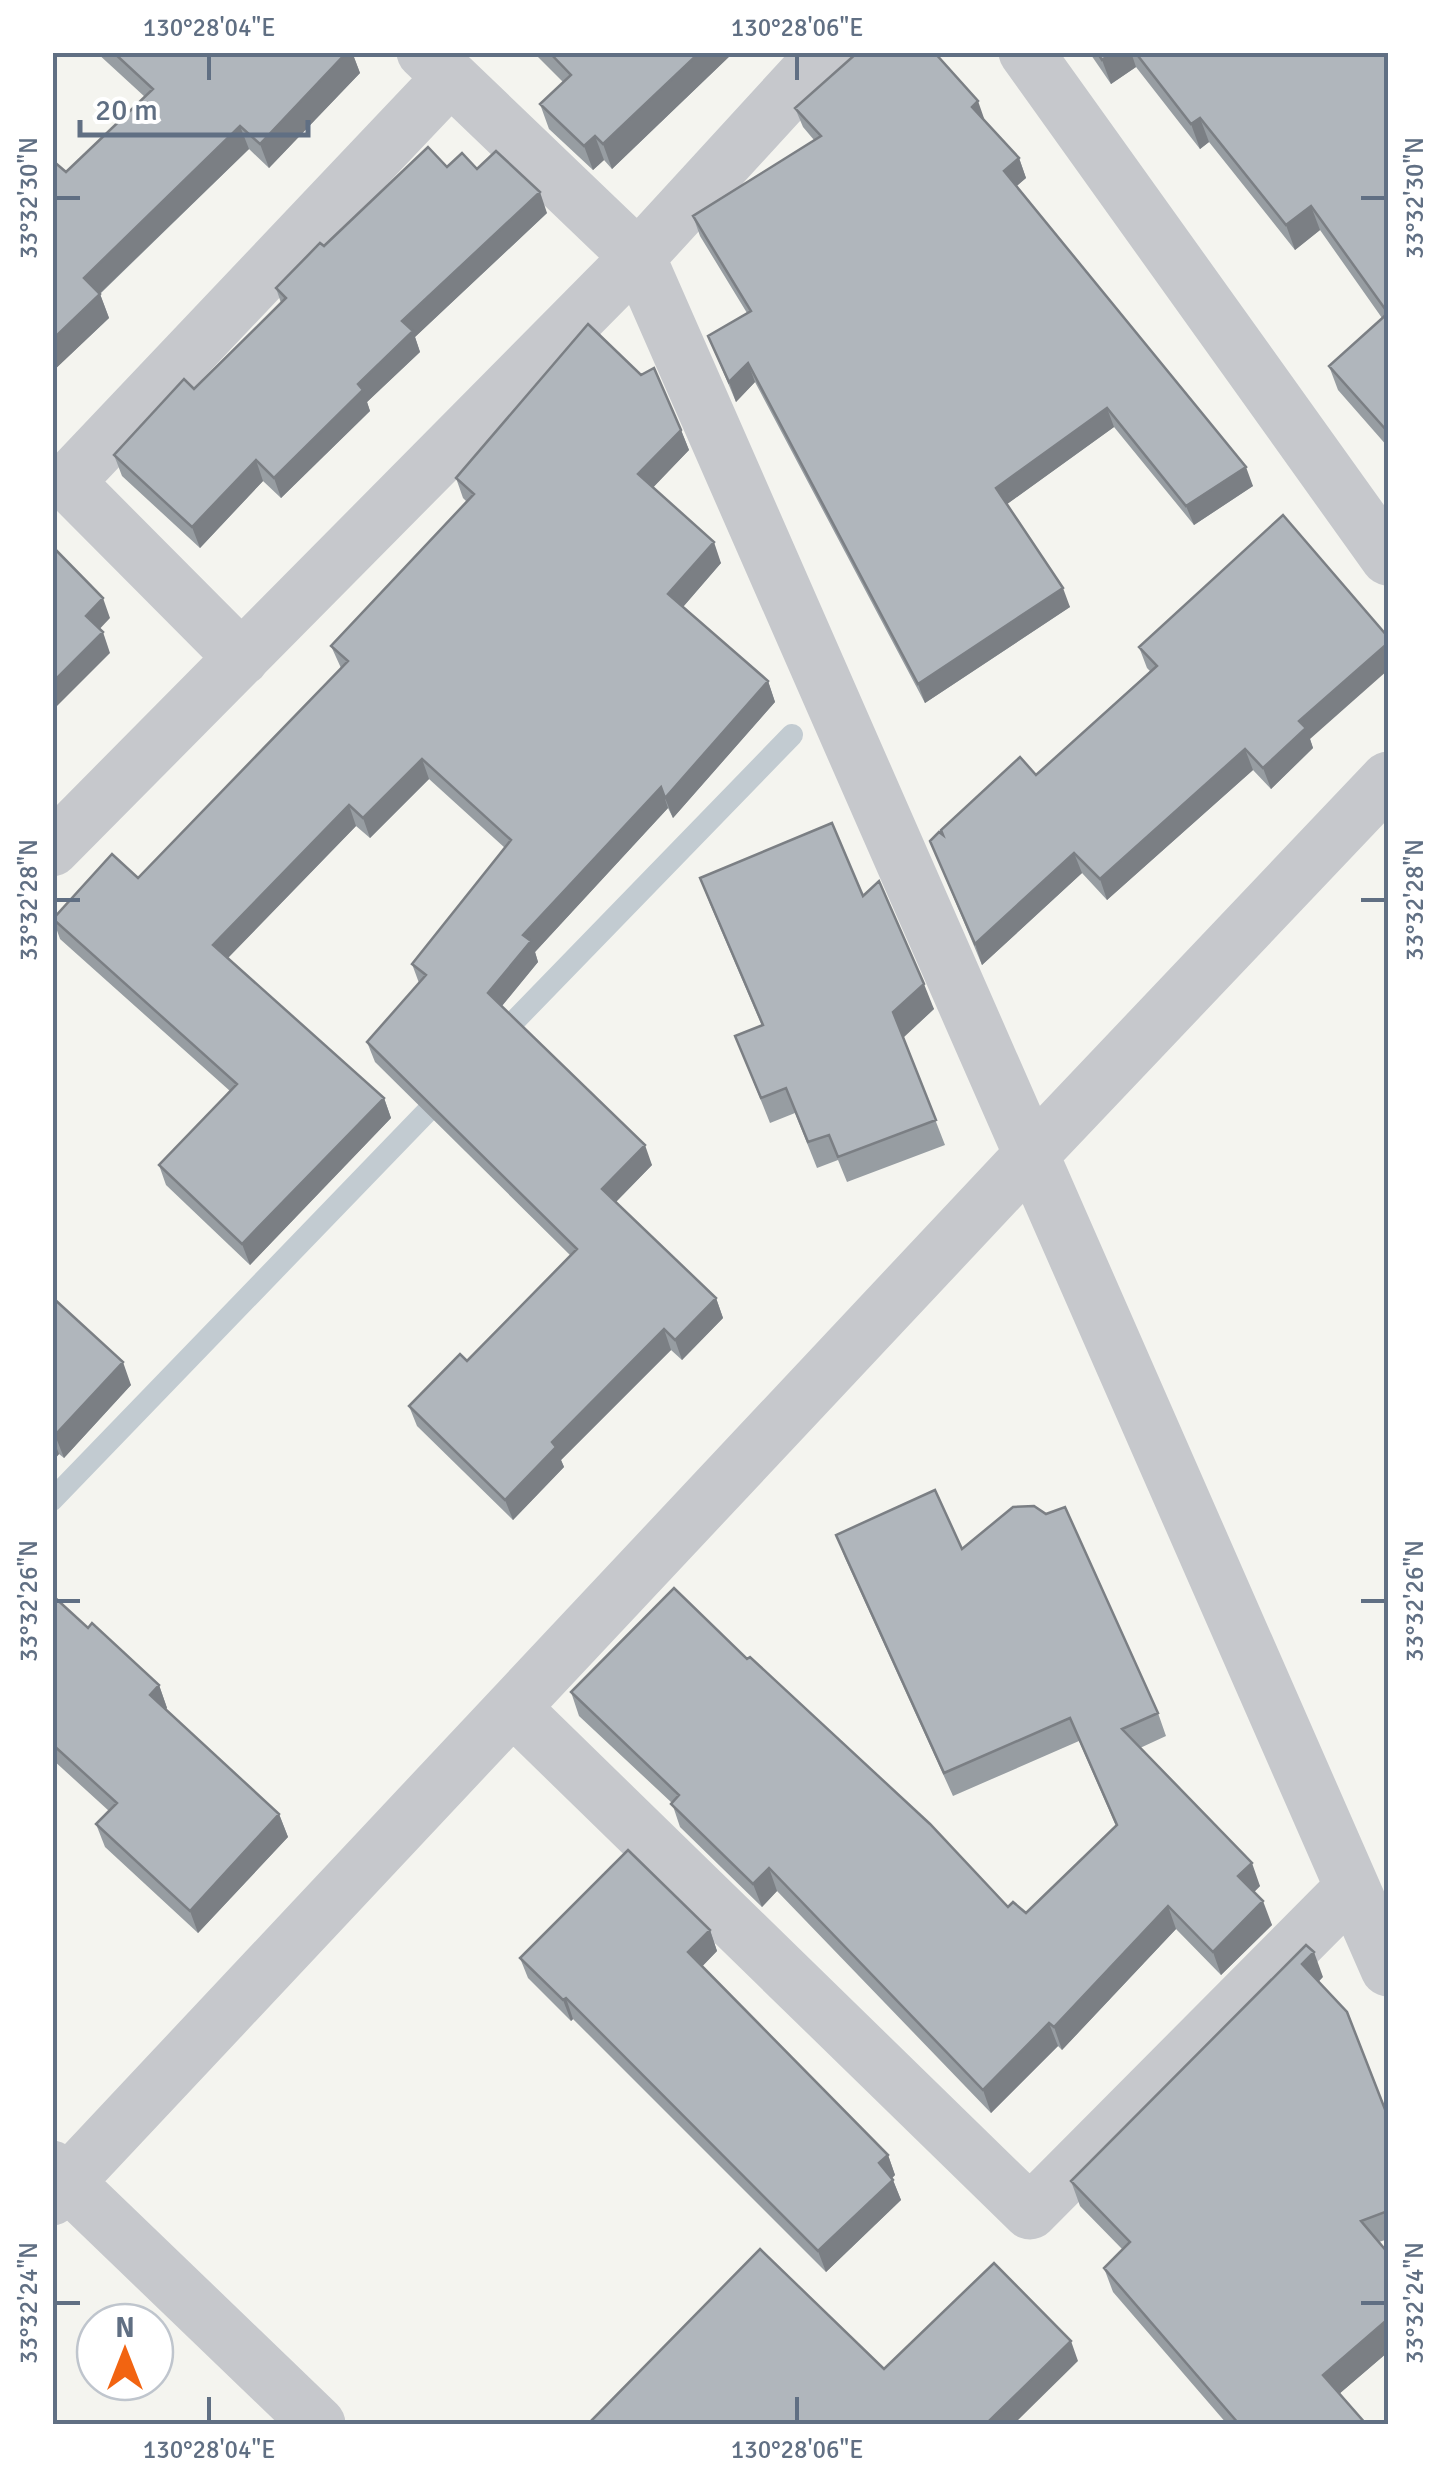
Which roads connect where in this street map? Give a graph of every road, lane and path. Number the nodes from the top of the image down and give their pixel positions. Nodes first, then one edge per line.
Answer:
1 (826, 52) edge
2 (1026, 52) edge
3 (437, 65) edge
4 (638, 257) junction
5 (1388, 558) edge
6 (242, 658) junction
7 (1388, 780) edge
8 (52, 850) edge
9 (1032, 1154) junction
10 (513, 1708) junction
11 (1351, 1888) junction
12 (1388, 1969) edge
13 (58, 2183) edge
14 (318, 2424) edge

1 - 4 street
2 - 5 street
3 - 4 street
3 - 6 street
4 - 6 street
4 - 9 street
6 - 8 street
7 - 9 street
9 - 10 street
9 - 11 street
10 - 11 street
10 - 13 street
11 - 12 street
13 - 14 street

